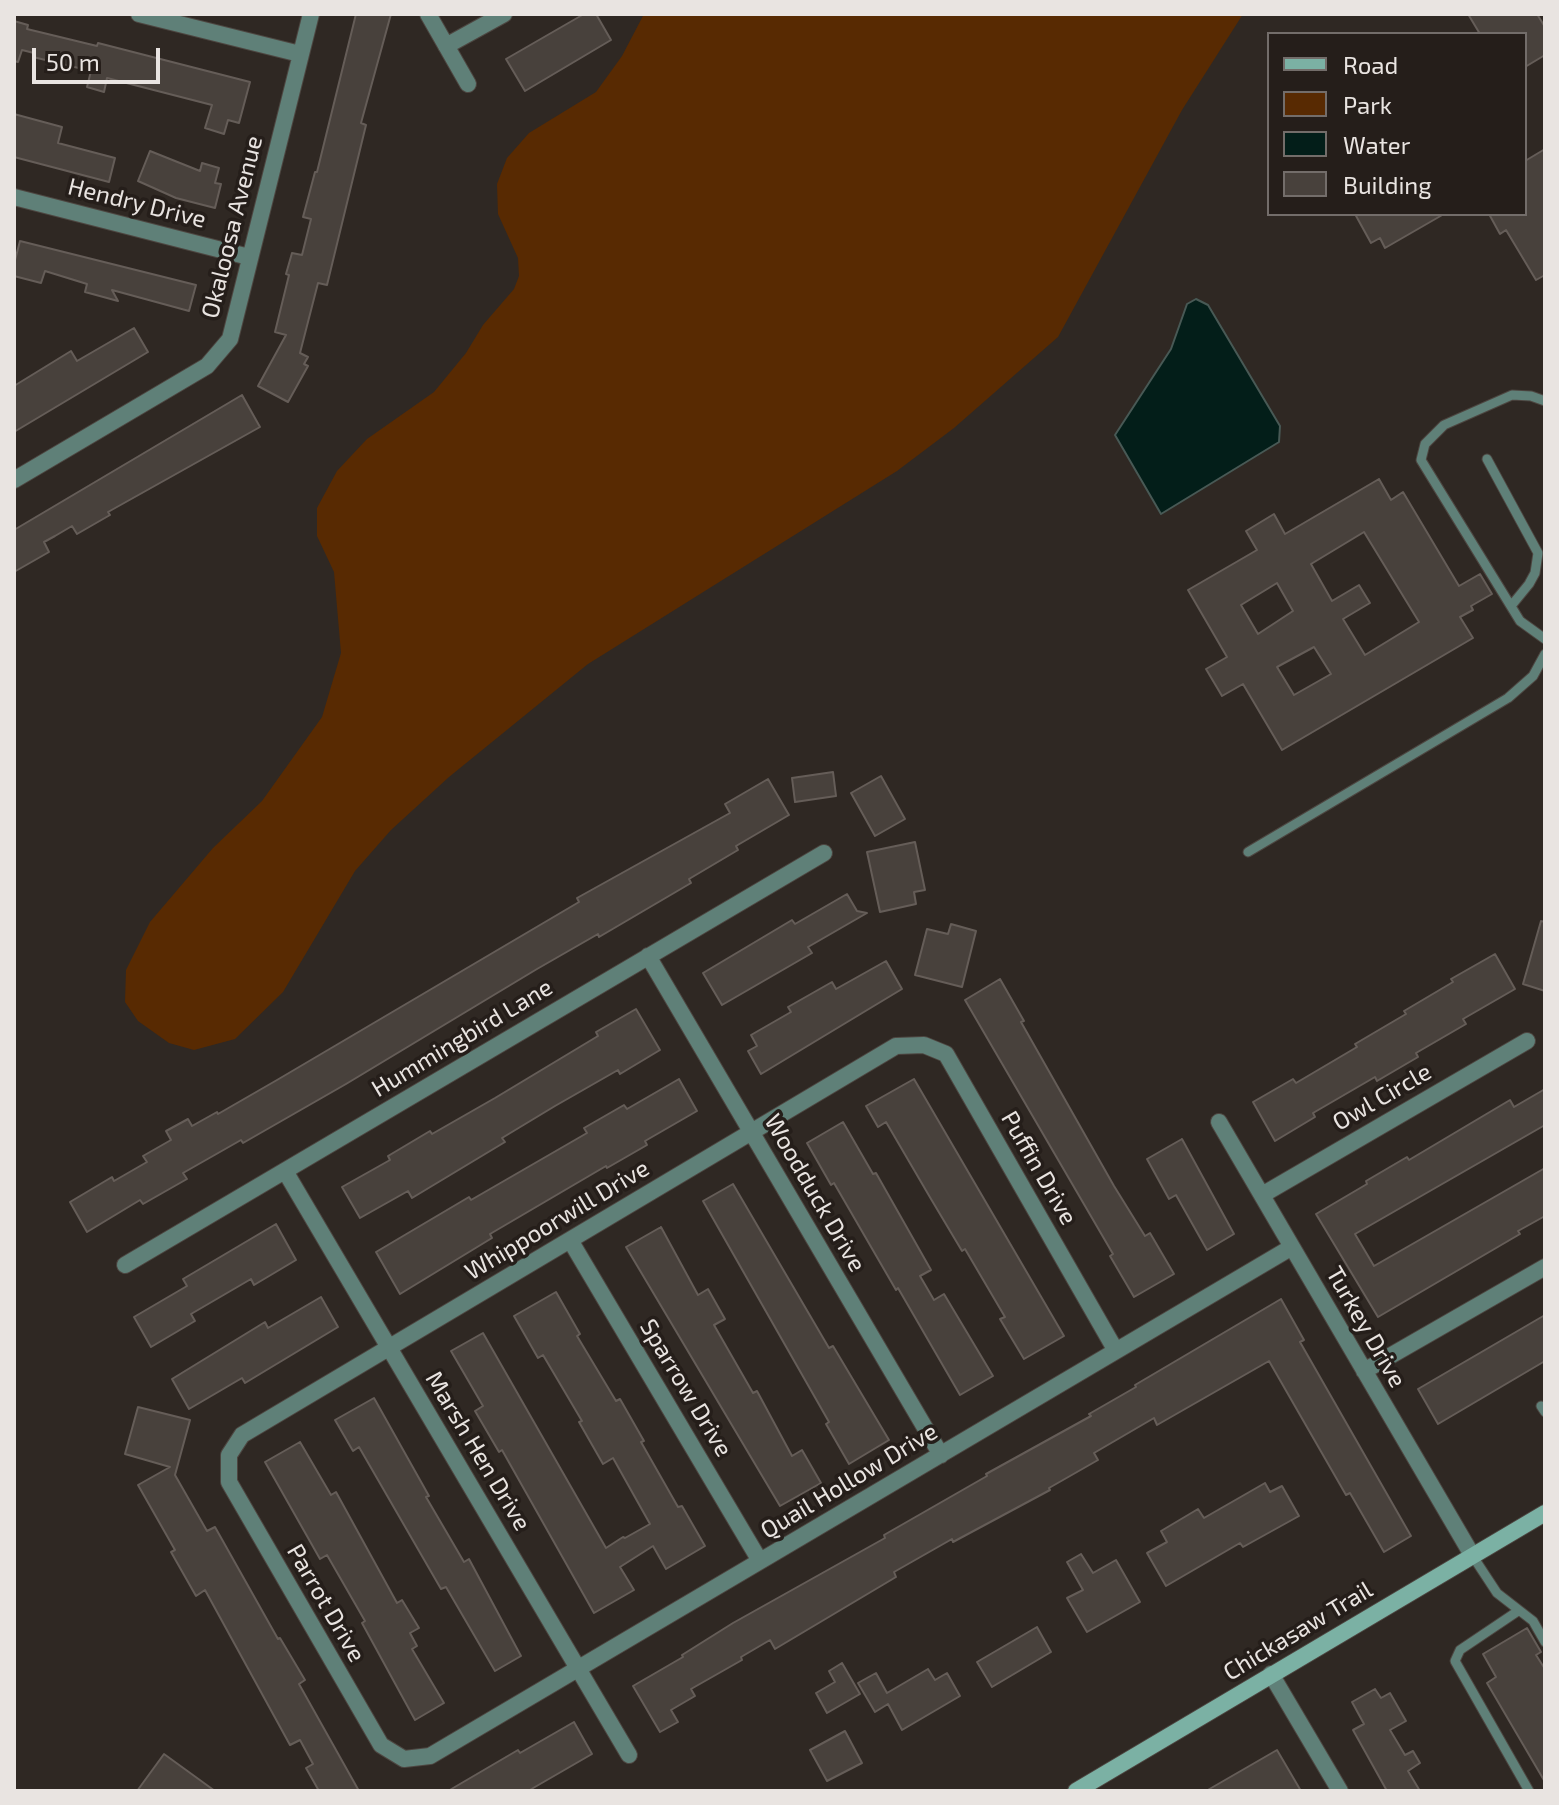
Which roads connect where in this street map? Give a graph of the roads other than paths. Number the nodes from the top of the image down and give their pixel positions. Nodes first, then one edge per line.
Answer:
1 (139, 14) edge
2 (311, 14) edge
3 (428, 14) edge
4 (504, 14) edge
5 (446, 46) junction
6 (300, 54) junction
7 (468, 84) dead end
8 (14, 197) edge
9 (249, 257) junction
10 (1545, 401) edge
11 (1487, 459) dead end
12 (14, 480) edge
13 (1511, 606) junction
14 (1545, 639) edge
15 (1545, 654) edge
16 (1248, 852) dead end
17 (824, 853) dead end
18 (648, 956) junction
19 (1527, 1041) dead end
20 (896, 1046) joint
21 (1219, 1122) dead end
22 (751, 1132) junction
23 (285, 1171) junction
24 (1262, 1195) junction
25 (570, 1240) junction
26 (1292, 1247) junction
27 (125, 1265) dead end
28 (1545, 1267) edge
29 (389, 1348) junction
30 (1116, 1351) junction
31 (1364, 1371) junction
32 (242, 1435) joint
33 (941, 1455) junction
34 (1545, 1513) edge
35 (1472, 1555) junction
36 (760, 1561) junction
37 (1518, 1611) junction
38 (1545, 1642) edge
39 (578, 1669) junction
40 (1271, 1674) junction
41 (629, 1755) dead end
42 (430, 1756) joint
43 (1076, 1791) edge
44 (1340, 1791) edge
45 (1529, 1791) edge

1 - 6 street
2 - 6 street, Okaloosa Avenue
3 - 5 street
4 - 5 street
5 - 7 street
6 - 9 street, Okaloosa Avenue
8 - 9 street, Hendry Drive
9 - 12 street, Okaloosa Avenue
10 - 13 lane
11 - 13 lane
13 - 14 lane
15 - 16 lane
17 - 18 street, Hummingbird Lane
18 - 22 street, Woodduck Drive
18 - 23 street, Hummingbird Lane
19 - 24 street, Owl Circle
20 - 22 street, Whippoorwill Drive
20 - 30 street, Puffin Drive
21 - 24 street, Turkey Drive
22 - 25 street, Whippoorwill Drive
22 - 33 street, Woodduck Drive
23 - 27 street, Hummingbird Lane
23 - 29 street, Marsh Hen Drive
24 - 26 street, Turkey Drive
25 - 29 street, Whippoorwill Drive
25 - 36 street, Sparrow Drive
26 - 30 street, Quail Hollow Drive
26 - 31 street, Turkey Drive
28 - 31 street
29 - 32 street, Whippoorwill Drive
29 - 39 street, Marsh Hen Drive
30 - 33 street, Quail Hollow Drive
31 - 35 street, Turkey Drive
32 - 42 street, Parrot Drive
33 - 36 street, Quail Hollow Drive
34 - 35 street, Chickasaw Trail
35 - 37 lane
35 - 40 street, Chickasaw Trail
36 - 39 street, Quail Hollow Drive
37 - 38 lane
37 - 45 lane
39 - 41 street, Marsh Hen Drive
39 - 42 street, Quail Hollow Drive
40 - 43 street, Chickasaw Trail
40 - 44 street

